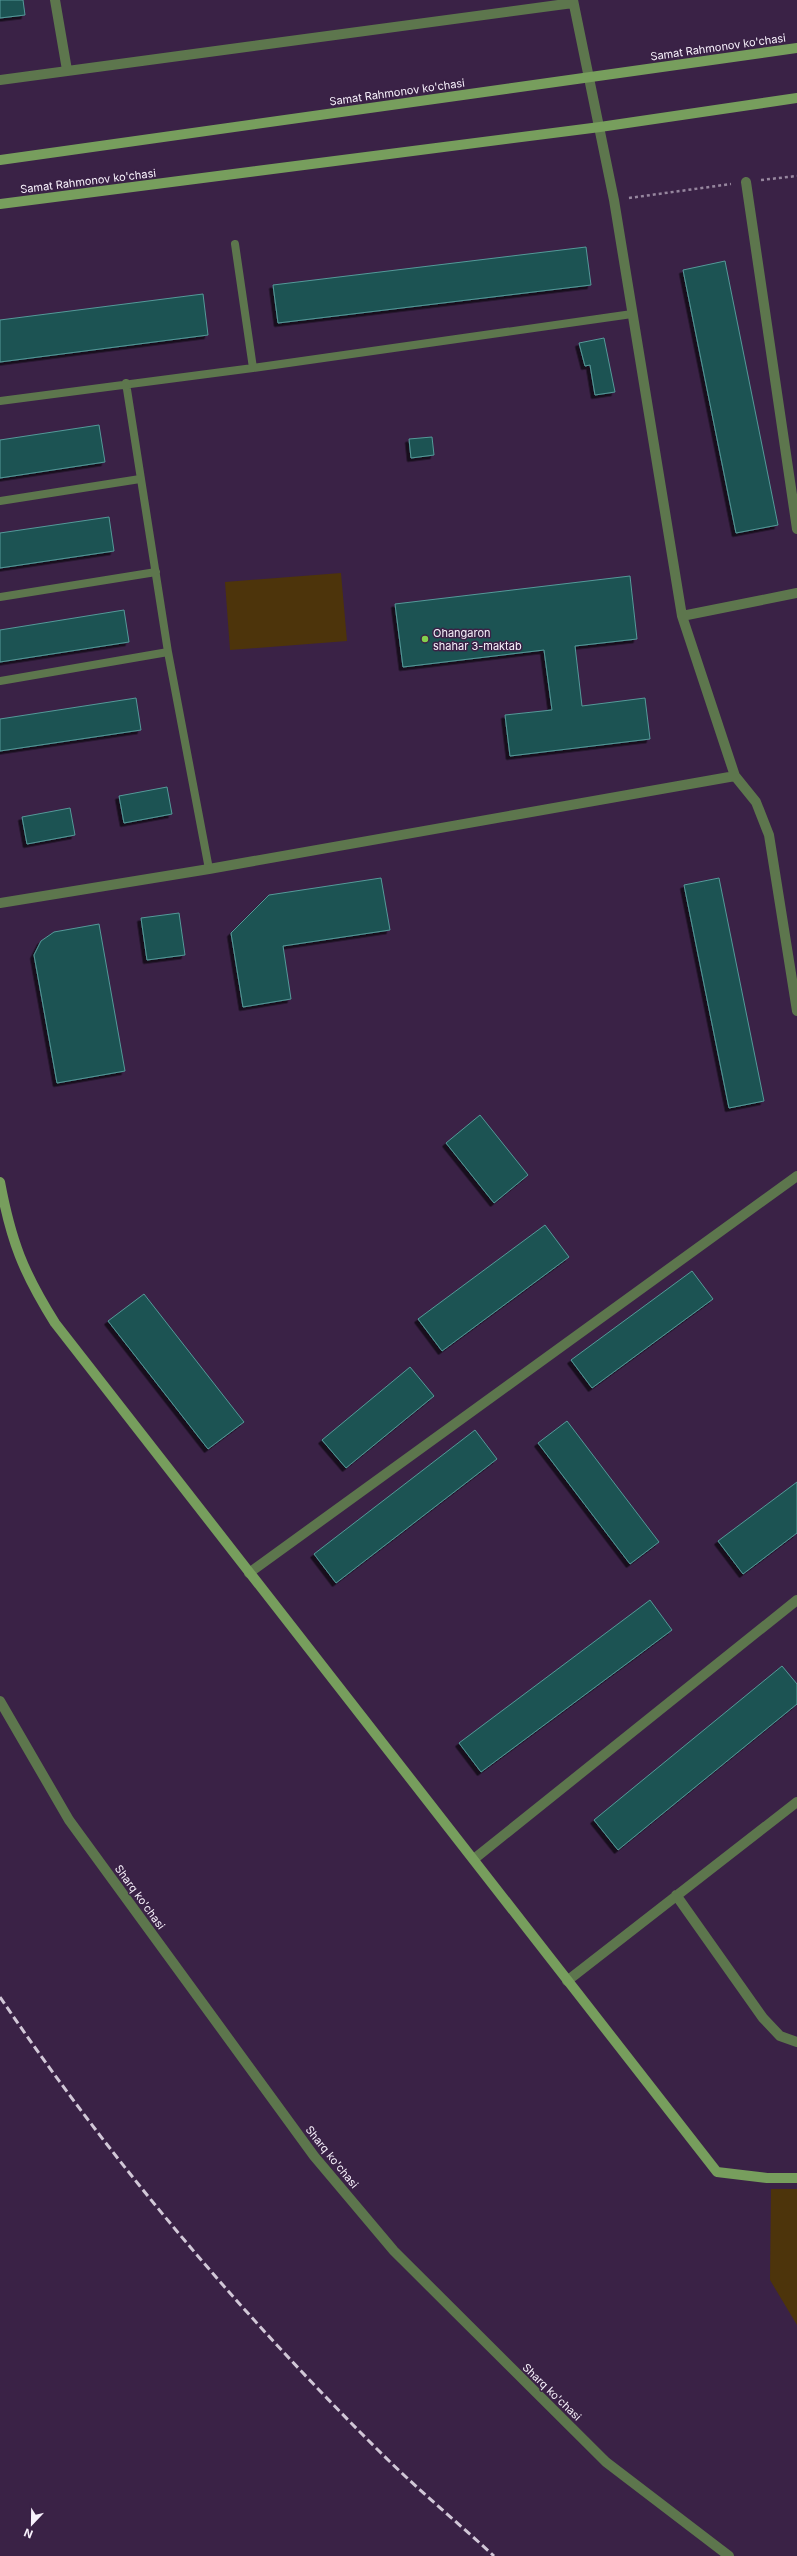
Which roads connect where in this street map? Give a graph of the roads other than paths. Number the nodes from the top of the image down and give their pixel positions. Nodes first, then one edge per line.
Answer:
1 (56, 0) edge
2 (573, 2) edge
3 (797, 48) edge
4 (67, 70) junction
5 (588, 77) junction
6 (0, 80) edge
7 (797, 98) edge
8 (600, 128) junction
9 (0, 160) edge
10 (746, 182) road end
11 (0, 204) edge
12 (235, 244) dead end
13 (632, 314) junction
14 (253, 368) junction
15 (126, 383) junction
16 (0, 401) edge
17 (140, 479) junction
18 (0, 501) edge
19 (797, 529) edge
20 (156, 572) junction
21 (797, 593) edge
22 (0, 597) edge
23 (682, 616) junction
24 (168, 652) junction
25 (0, 681) edge
26 (735, 776) junction
27 (209, 869) junction
28 (0, 903) edge
29 (797, 1011) edge
30 (797, 1176) edge
31 (0, 1182) edge
32 (249, 1573) junction
33 (797, 1600) edge
34 (0, 1701) edge
35 (797, 1802) edge
36 (474, 1859) junction
37 (676, 1895) junction
38 (567, 1981) junction
39 (797, 2042) edge
40 (797, 2178) edge
41 (729, 2556) edge

1 - 4 street
2 - 4 street
2 - 5 street
3 - 5 main road, Samat Rahmonov ko'chasi
4 - 6 street
5 - 8 street
5 - 9 main road, Samat Rahmonov ko'chasi
7 - 8 main road, Samat Rahmonov ko'chasi
8 - 11 main road, Samat Rahmonov ko'chasi
8 - 13 street
10 - 19 street
12 - 14 lane
13 - 14 lane
13 - 23 street
14 - 15 lane
15 - 16 lane
15 - 17 lane
17 - 18 lane
17 - 20 lane
20 - 22 lane
20 - 24 lane
21 - 23 street
23 - 26 street
24 - 25 lane
24 - 27 lane
26 - 27 street
26 - 29 street
27 - 28 street
30 - 32 street
31 - 32 main road
32 - 36 main road
33 - 36 street
34 - 41 street, Sharq ko'chasi
35 - 37 street
36 - 38 main road
37 - 38 street
37 - 39 street
38 - 40 main road

